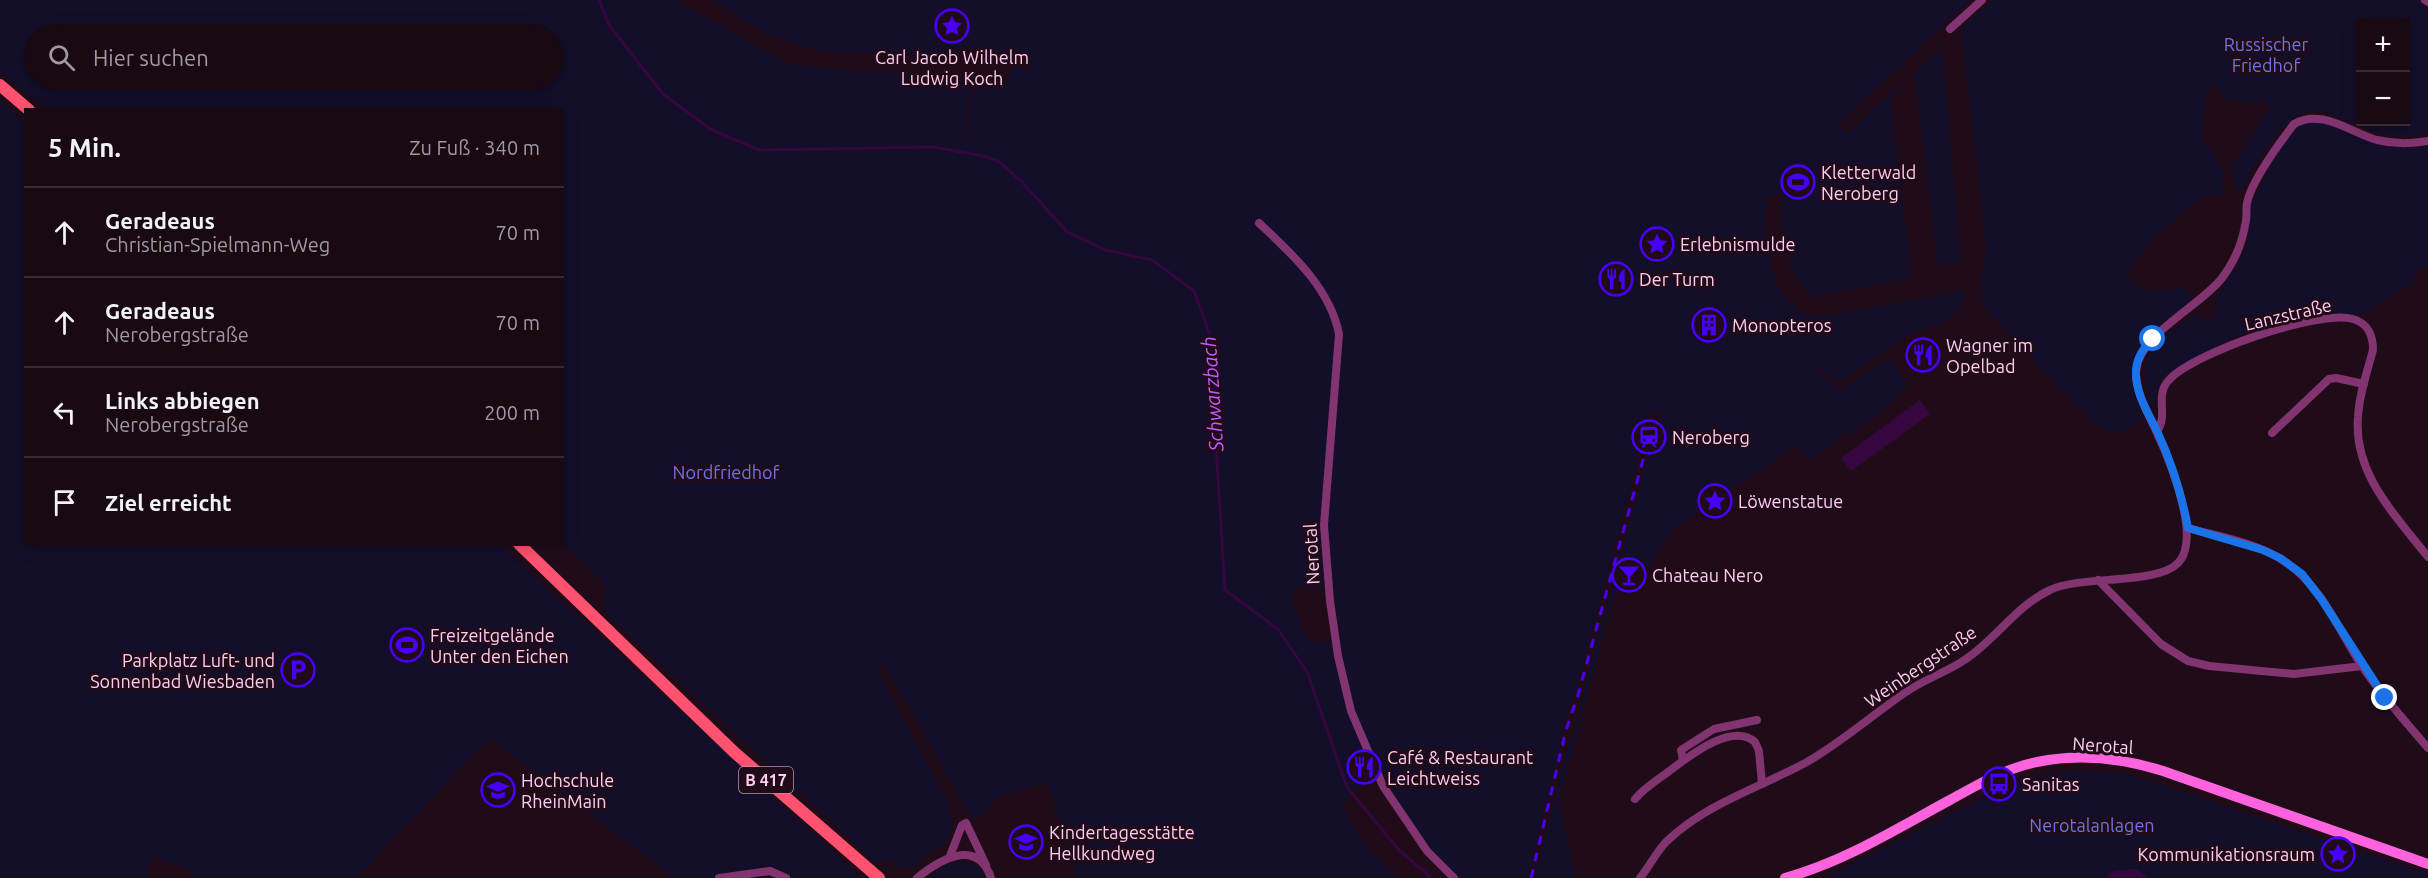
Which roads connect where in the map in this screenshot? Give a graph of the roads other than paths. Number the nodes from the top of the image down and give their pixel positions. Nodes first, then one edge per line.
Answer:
1 (1982, 0) edge
2 (1950, 29) dead end
3 (0, 85) edge
4 (27, 108) edge
5 (2428, 141) edge
6 (1260, 223) dead end
7 (2364, 384) junction
8 (2157, 431) junction
9 (2272, 433) dead end
10 (2188, 528) junction
11 (521, 546) edge
12 (2428, 557) edge
13 (2098, 580) junction
14 (2362, 666) junction
15 (1757, 720) dead end
16 (2428, 748) edge
17 (1683, 760) junction
18 (1762, 784) junction
19 (1635, 799) dead end
20 (950, 856) junction
21 (2428, 864) edge
22 (987, 869) junction
23 (719, 878) edge
24 (786, 878) edge
25 (879, 878) edge
26 (917, 878) edge
27 (992, 878) edge
28 (1454, 878) edge
29 (1640, 878) edge
30 (1785, 878) edge

1 - 2 street
3 - 4 main road
5 - 8 street
6 - 28 street, Nerotal
7 - 8 street, Lanzstraße
7 - 9 street
7 - 12 street, Lanzstraße
8 - 10 street
10 - 13 street, Weinbergstraße
10 - 14 street
11 - 25 main road, B 417
13 - 14 street
13 - 18 street, Weinbergstraße
14 - 16 street
15 - 17 street
17 - 18 street
17 - 19 street
18 - 29 street, Weinbergstraße
20 - 22 street
20 - 22 street
20 - 26 street
21 - 30 street, Nerotal
22 - 27 street
23 - 24 street

